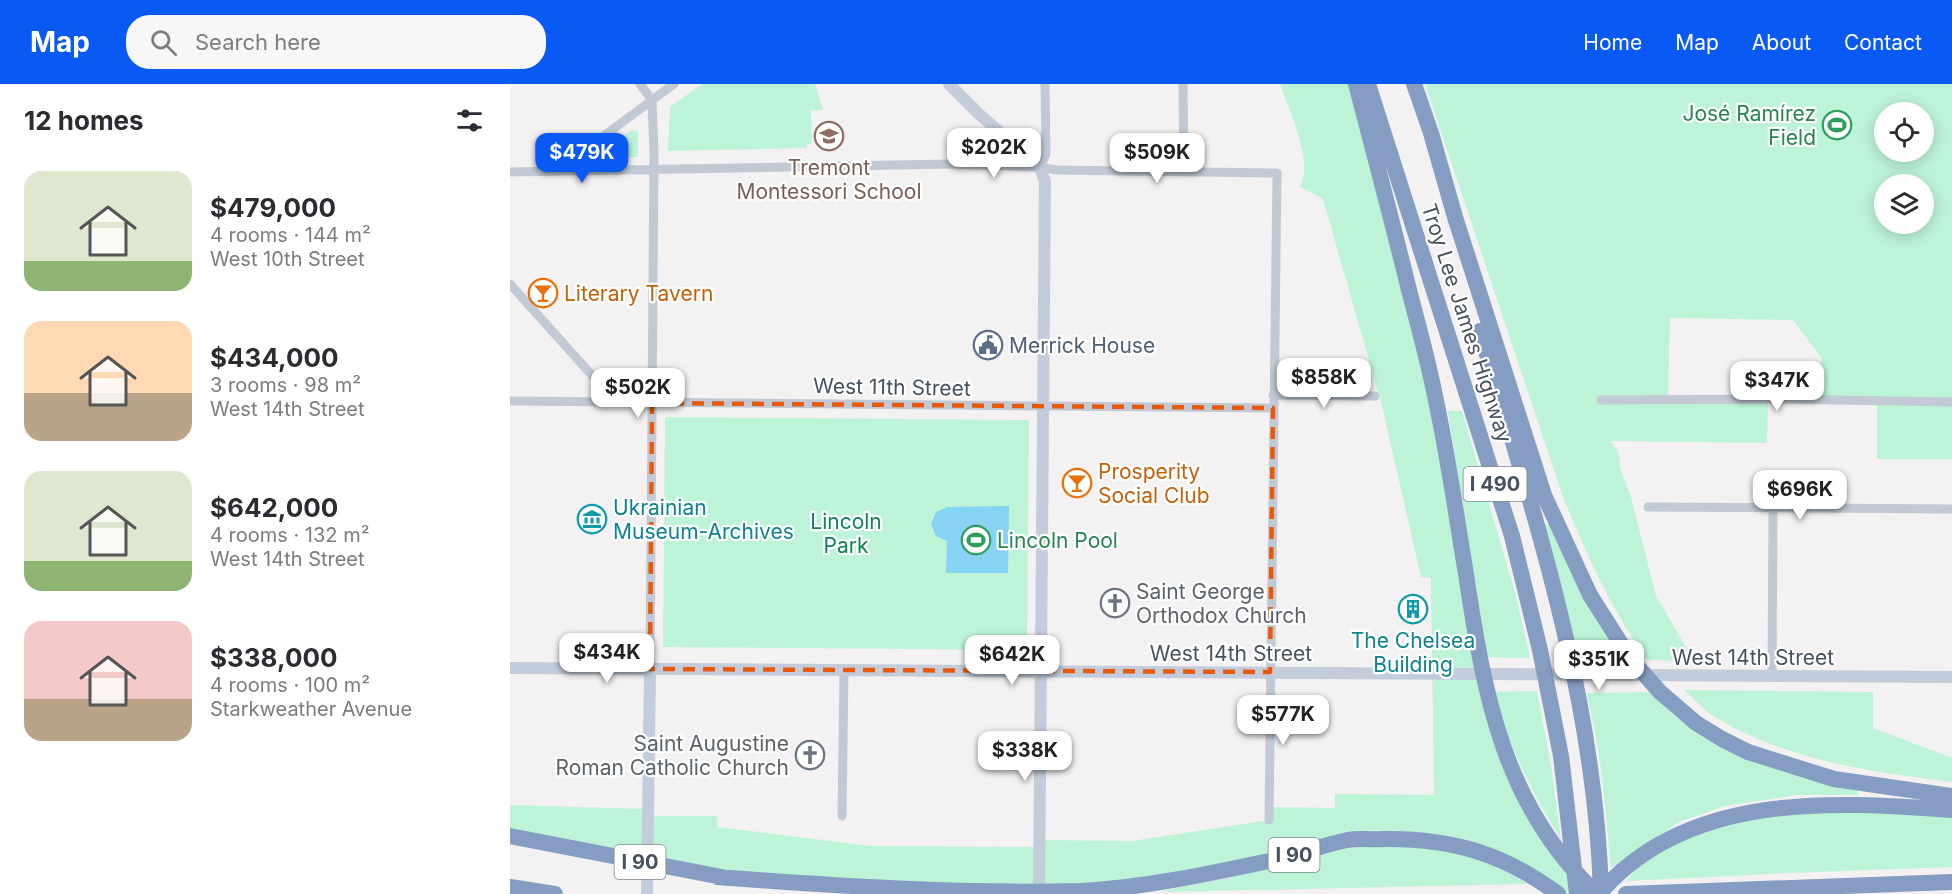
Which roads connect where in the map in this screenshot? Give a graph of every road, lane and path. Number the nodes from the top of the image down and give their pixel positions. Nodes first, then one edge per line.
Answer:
1 (640, 84) edge
2 (674, 84) edge
3 (950, 84) edge
4 (1045, 84) edge
5 (1184, 84) edge
6 (1356, 84) edge
7 (1368, 84) edge
8 (1407, 84) edge
9 (1414, 84) edge
10 (652, 100) junction
11 (1040, 167) junction
12 (654, 170) junction
13 (559, 171) junction
14 (1184, 171) junction
15 (510, 172) edge
16 (510, 284) edge
17 (1273, 395) junction
18 (1375, 396) dead end
19 (1601, 400) dead end
20 (510, 401) edge
21 (616, 402) junction
22 (1952, 402) edge
23 (652, 403) junction
24 (1042, 407) junction
25 (1273, 408) junction
26 (1648, 507) dead end
27 (1773, 507) junction
28 (1952, 509) edge
29 (510, 668) edge
30 (650, 669) junction
31 (844, 670) junction
32 (1042, 671) junction
33 (1270, 672) junction
34 (1772, 677) junction
35 (1952, 677) edge
36 (1952, 796) edge
37 (1952, 810) edge
38 (842, 816) dead end
39 (1269, 820) dead end
40 (510, 836) edge
41 (717, 877) junction
42 (1952, 882) edge
43 (510, 886) edge
44 (555, 894) edge
45 (647, 894) edge
46 (845, 894) edge
47 (1039, 894) edge
48 (1558, 894) edge
49 (1577, 894) edge
50 (1599, 894) edge
51 (1626, 894) edge

1 - 10 street
2 - 10 street
3 - 11 street
4 - 11 street
5 - 14 street
6 - 50 highway
7 - 49 highway, Troy Lee James Highway / I 490
8 - 50 highway, Troy Lee James Highway / I 490
9 - 36 highway
10 - 12 street
10 - 13 street
11 - 12 street
11 - 14 street
11 - 24 street
12 - 13 street
12 - 23 street
13 - 15 street
14 - 17 street
16 - 21 street
17 - 18 street
17 - 25 street
19 - 22 street
20 - 21 street, West 11th Street
21 - 23 street, West 11th Street
23 - 24 street, West 11th Street
23 - 30 street
24 - 25 street, West 11th Street
24 - 32 street
25 - 33 street
26 - 27 street
27 - 28 street
27 - 34 street
29 - 30 street, West 14th Street
30 - 31 street, West 14th Street
30 - 45 street
31 - 32 street, West 14th Street
31 - 38 street
32 - 33 street, West 14th Street
32 - 47 street
33 - 34 street, West 14th Street
33 - 39 street
34 - 35 street, West 14th Street
37 - 50 highway
40 - 41 highway, I 90
41 - 46 highway
41 - 48 highway, I 90
42 - 51 highway
43 - 44 highway

